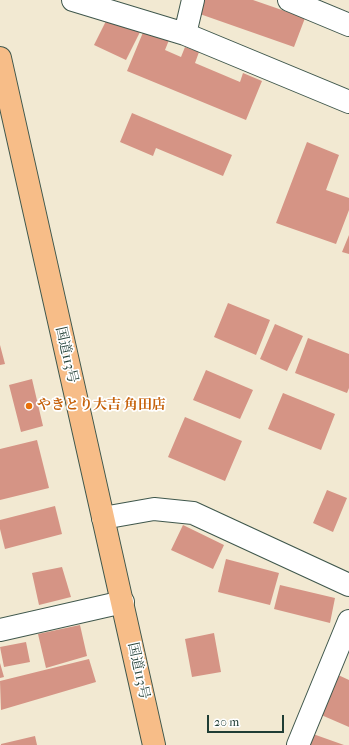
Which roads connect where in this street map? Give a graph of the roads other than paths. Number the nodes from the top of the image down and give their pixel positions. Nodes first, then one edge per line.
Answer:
1 (73, 0) edge
2 (194, 0) edge
3 (289, 0) edge
4 (349, 25) edge
5 (186, 34) junction
6 (0, 58) edge
7 (349, 102) edge
8 (103, 518) junction
9 (349, 584) edge
10 (123, 602) junction
11 (349, 621) edge
12 (0, 630) edge
13 (154, 745) edge
14 (298, 745) edge

1 - 5 street
2 - 5 street
3 - 4 street
5 - 7 street
6 - 8 highway, 国道113号
8 - 9 street
8 - 10 highway, 国道113号
10 - 12 street
10 - 13 highway, 国道113号
11 - 14 street

